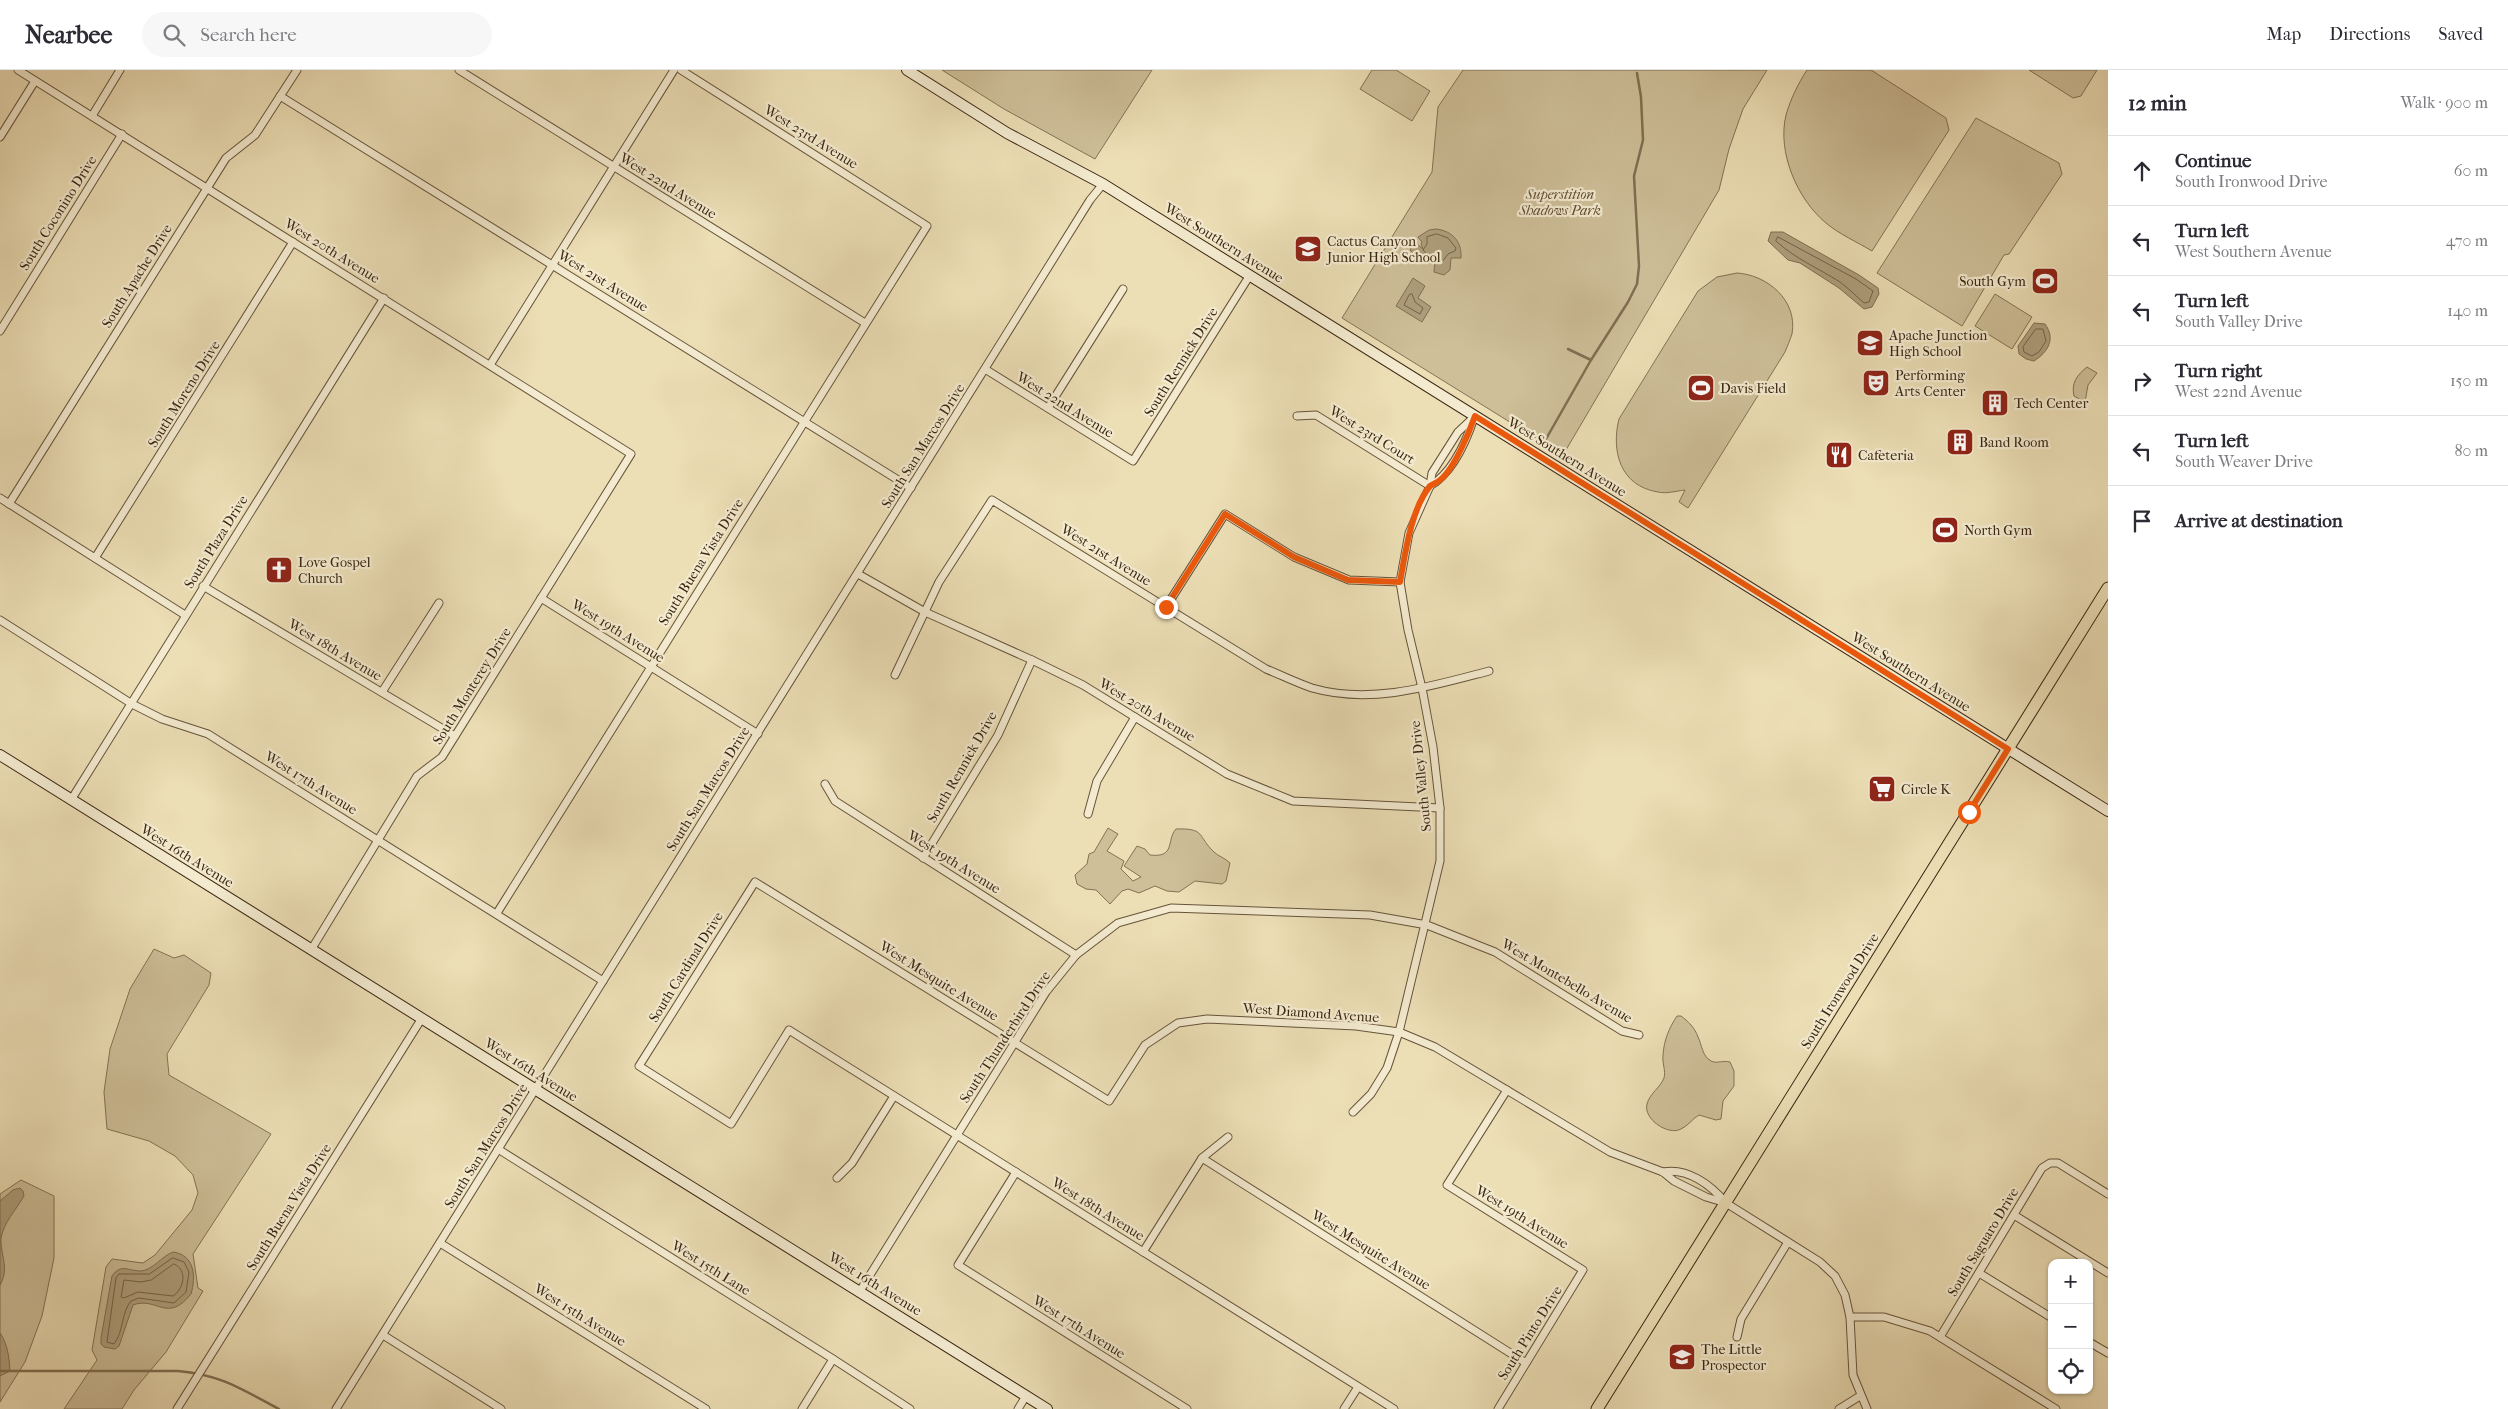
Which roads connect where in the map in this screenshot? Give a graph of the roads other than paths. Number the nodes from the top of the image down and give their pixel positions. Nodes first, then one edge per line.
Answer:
1 (18, 70) edge
2 (120, 70) edge
3 (297, 70) edge
4 (458, 70) edge
5 (674, 70) edge
6 (681, 70) edge
7 (907, 70) edge
8 (35, 81) junction
9 (280, 96) junction
10 (92, 116) junction
11 (122, 134) junction
12 (0, 137) edge
13 (614, 167) junction
14 (1103, 184) junction
15 (207, 188) junction
16 (927, 226) joint
17 (294, 242) junction
18 (552, 264) junction
19 (1250, 275) junction
20 (1123, 289) dead end
21 (384, 298) junction
22 (865, 323) junction
23 (0, 331) edge
24 (490, 365) junction
25 (985, 369) junction
26 (1048, 408) junction
27 (1297, 416) dead end
28 (1475, 416) junction
29 (804, 421) junction
30 (631, 454) joint
31 (1133, 461) joint
32 (1430, 486) junction
33 (911, 488) junction
34 (0, 498) edge
35 (9, 504) junction
36 (95, 558) junction
37 (858, 574) junction
38 (1400, 582) junction
39 (203, 586) junction
40 (2108, 588) edge
41 (541, 598) junction
42 (439, 603) dead end
43 (1166, 607) junction
44 (925, 612) junction
45 (185, 615) junction
46 (0, 620) edge
47 (1032, 660) junction
48 (651, 667) junction
49 (1489, 672) dead end
50 (895, 675) dead end
51 (1422, 688) junction
52 (382, 692) junction
53 (132, 704) junction
54 (1135, 717) junction
55 (758, 734) junction
56 (455, 736) junction
57 (2008, 749) junction
58 (0, 755) edge
59 (825, 784) dead end
60 (71, 800) junction
61 (1440, 808) junction
62 (2108, 810) edge
63 (1088, 814) dead end
64 (379, 839) junction
65 (923, 858) junction
66 (755, 882) joint
67 (497, 912) junction
68 (1426, 925) junction
69 (311, 950) junction
70 (1076, 955) junction
71 (603, 981) junction
72 (422, 1018) junction
73 (1399, 1032) junction
74 (1640, 1035) dead end
75 (1015, 1043) junction
76 (535, 1089) junction
77 (1507, 1090) junction
78 (894, 1096) junction
79 (1109, 1101) joint
80 (1353, 1112) dead end
81 (731, 1124) joint
82 (958, 1136) junction
83 (1228, 1137) dead end
84 (498, 1150) junction
85 (1202, 1158) junction
86 (1016, 1172) junction
87 (1663, 1172) junction
88 (837, 1178) dead end
89 (2108, 1194) edge
90 (1726, 1202) junction
91 (2014, 1215) junction
92 (1788, 1242) junction
93 (440, 1243) junction
94 (1143, 1252) junction
95 (1583, 1270) joint
96 (1979, 1273) junction
97 (2108, 1273) edge
98 (860, 1291) junction
99 (2048, 1316) edge
100 (1850, 1317) junction
101 (383, 1335) junction
102 (1737, 1337) dead end
103 (1940, 1337) junction
104 (2093, 1344) edge
105 (2108, 1353) edge
106 (833, 1359) junction
107 (1526, 1363) junction
108 (1358, 1387) junction
109 (1026, 1396) junction
110 (1860, 1396) junction
111 (177, 1409) edge
112 (336, 1409) edge
113 (501, 1409) edge
114 (706, 1409) edge
115 (802, 1409) edge
116 (910, 1409) edge
117 (1018, 1409) edge
118 (1047, 1409) edge
119 (1187, 1409) edge
120 (1344, 1409) edge
121 (1394, 1409) edge
122 (1498, 1409) edge
123 (1596, 1409) edge
124 (1839, 1409) edge
125 (1867, 1409) edge
126 (2056, 1409) edge

1 - 8 street, West 20th Avenue
2 - 10 street
3 - 9 street, South Apache Drive
4 - 13 street, West 22nd Avenue
5 - 13 street
6 - 16 street, West 23rd Avenue
7 - 14 main road, West Southern Avenue
8 - 10 street, West 20th Avenue
8 - 12 street
9 - 15 street, South Apache Drive
9 - 18 street, West 21st Avenue
10 - 11 street, West 20th Avenue
11 - 15 street, West 20th Avenue
11 - 23 street, South Coconino Drive
13 - 18 street
13 - 22 street, West 22nd Avenue
14 - 19 main road, West Southern Avenue
14 - 25 street, South San Marcos Drive
15 - 17 street, West 20th Avenue
15 - 35 street, South Apache Drive
16 - 22 street, South Buena Vista Drive
17 - 21 street, West 20th Avenue
17 - 36 street, South Moreno Drive
18 - 24 street
18 - 29 street, West 21st Avenue
19 - 28 main road, West Southern Avenue
19 - 31 street, South Rennick Drive
20 - 26 street
21 - 24 street, West 20th Avenue
21 - 39 street, South Plaza Drive
22 - 29 street, South Buena Vista Drive
24 - 30 street, West 20th Avenue
25 - 26 street, West 22nd Avenue
25 - 33 street, South San Marcos Drive
26 - 31 street, West 22nd Avenue
27 - 32 street, West 23rd Court
28 - 32 street, South Valley Drive
28 - 32 street, South Valley Drive
28 - 57 main road, West Southern Avenue
29 - 33 street, West 21st Avenue
29 - 48 street, South Buena Vista Drive
30 - 41 street, South Monterey Drive
32 - 38 street, South Valley Drive
33 - 37 street, South San Marcos Drive
34 - 35 street
35 - 36 street
36 - 45 street
37 - 44 street, West 20th Avenue
37 - 55 street, South San Marcos Drive
38 - 43 street
38 - 51 street, South Valley Drive
39 - 45 street, South Plaza Drive
39 - 52 street, West 18th Avenue
40 - 57 main road, South Ironwood Drive
41 - 48 street, West 19th Avenue
41 - 56 street, South Monterey Drive
42 - 52 street
43 - 44 street, West 21st Avenue
43 - 51 street, West 21st Avenue
44 - 47 street, West 20th Avenue
44 - 50 street
45 - 53 street, South Plaza Drive
46 - 53 street, West 17th Avenue
47 - 54 street, West 20th Avenue
47 - 65 street, South Rennick Drive
48 - 55 street, West 19th Avenue
48 - 67 street, South Buena Vista Drive
49 - 51 street, West 21st Avenue
51 - 61 street, South Valley Drive
52 - 56 street, West 18th Avenue
53 - 60 street, South Plaza Drive
53 - 64 street, West 17th Avenue
54 - 61 street, West 20th Avenue
54 - 63 street
55 - 71 street, South San Marcos Drive
56 - 64 street, South Monterey Drive
57 - 62 main road, West Southern Avenue
57 - 90 main road, South Ironwood Drive
58 - 60 main road, West 16th Avenue
59 - 65 street, West 19th Avenue
60 - 69 main road, West 16th Avenue
61 - 68 street, South Valley Drive
64 - 67 street, West 17th Avenue
64 - 69 street, South Monterey Drive
65 - 70 street, West 19th Avenue
66 - 75 street, West Mesquite Avenue
66 - 81 street, South Cardinal Drive
67 - 71 street, West 17th Avenue
68 - 70 street, South Thunderbird Drive
68 - 73 street, South Valley Drive
68 - 74 street, West Montebello Avenue
69 - 72 main road, West 16th Avenue
70 - 75 street, South Thunderbird Drive
71 - 76 street, South San Marcos Drive
72 - 76 main road, West 16th Avenue
72 - 111 street, South Buena Vista Drive
73 - 77 street, West Diamond Avenue
73 - 79 street, West Diamond Avenue
73 - 80 street, South Valley Drive
75 - 79 street, West Mesquite Avenue
75 - 82 street, South Thunderbird Drive
76 - 84 street, South San Marcos Drive
76 - 98 main road, West 16th Avenue
77 - 87 street, West Diamond Avenue
77 - 95 street, West 19th Avenue
78 - 81 street, West 18th Avenue
78 - 82 street, West 18th Avenue
78 - 88 street
82 - 86 street, West 18th Avenue
82 - 98 street, South Thunderbird Drive
83 - 85 street
84 - 93 street, South San Marcos Drive
84 - 106 street, West 15th Lane
85 - 94 street
85 - 107 street, West Mesquite Avenue
86 - 94 street, West 18th Avenue
86 - 119 street, West 17th Avenue
87 - 90 street, West Diamond Avenue
87 - 90 street, West Diamond Avenue
89 - 91 street, South Saguaro Drive
90 - 92 street
90 - 123 main road, South Ironwood Drive
91 - 96 street, South Saguaro Drive
91 - 97 street
92 - 100 street
92 - 102 street
93 - 101 street, South San Marcos Drive
93 - 114 street, West 15th Avenue
94 - 108 street, West 18th Avenue
95 - 107 street, South Pinto Drive
96 - 99 street
96 - 103 street, South Saguaro Drive
98 - 109 main road, West 16th Avenue
100 - 103 street
100 - 110 street
101 - 112 street, South San Marcos Drive
101 - 113 street
103 - 126 street
104 - 105 street
106 - 115 street
106 - 116 street, West 15th Lane
107 - 122 street, South Pinto Drive
108 - 120 street
108 - 121 street, West 18th Avenue
109 - 117 street
109 - 118 main road, West 16th Avenue
110 - 124 street
110 - 125 street

